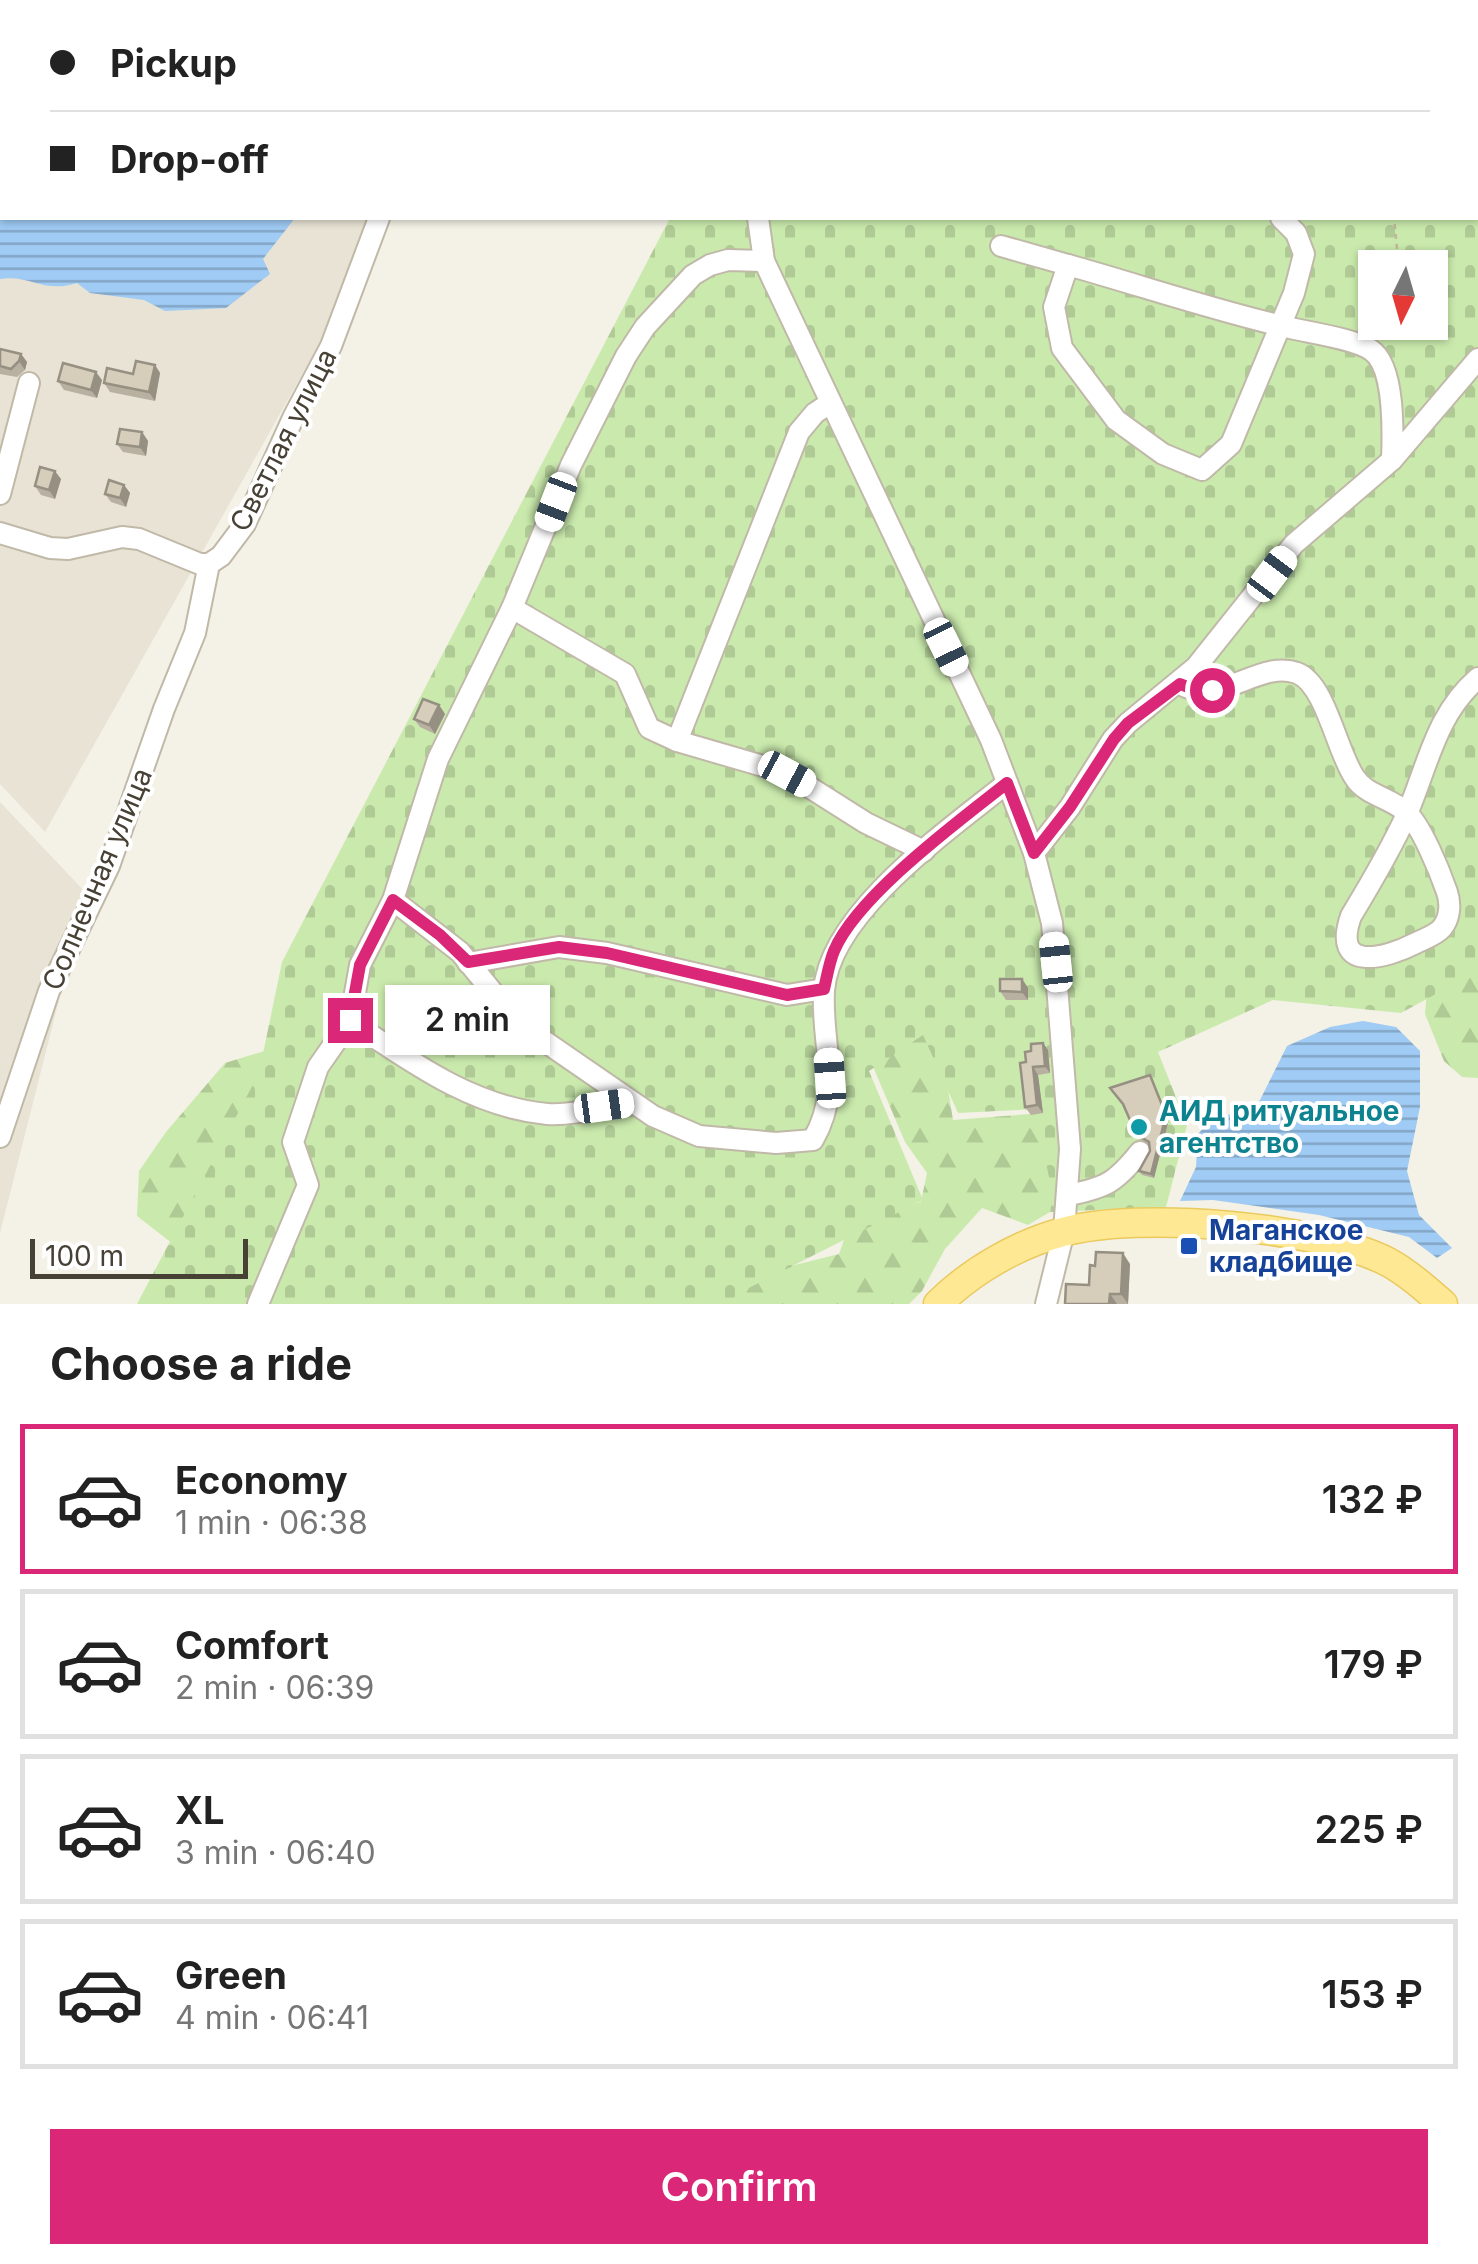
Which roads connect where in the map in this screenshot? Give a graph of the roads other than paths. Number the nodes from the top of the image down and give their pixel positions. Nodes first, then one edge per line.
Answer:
1 (378, 220) edge
2 (758, 220) edge
3 (1284, 220) edge
4 (1002, 246) dead end
5 (764, 260) junction
6 (1068, 265) junction
7 (1280, 326) junction
8 (1478, 360) edge
9 (29, 383) dead end
10 (830, 404) junction
11 (1392, 460) junction
12 (0, 494) edge
13 (0, 534) edge
14 (209, 564) junction
15 (512, 608) junction
16 (1478, 678) edge
17 (1180, 684) junction
18 (678, 742) junction
19 (1007, 783) junction
20 (1407, 812) junction
21 (924, 851) junction
22 (1034, 853) junction
23 (393, 900) junction
24 (468, 962) junction
25 (824, 989) junction
26 (350, 1020) junction
27 (632, 1102) junction
28 (0, 1136) edge
29 (1140, 1152) dead end
30 (1068, 1196) junction
31 (1064, 1231) junction
32 (258, 1304) edge
33 (938, 1304) edge
34 (1046, 1304) edge
35 (1443, 1304) edge

1 - 14 street, Светлая улица
2 - 5 street
3 - 7 street
4 - 6 street
5 - 10 street
5 - 15 street
6 - 7 street
6 - 7 street
7 - 11 street
8 - 11 street
9 - 12 street
10 - 18 street
10 - 19 street
11 - 17 street
13 - 14 street
14 - 28 street, Солнечная улица
15 - 18 street
15 - 23 street
16 - 20 street
17 - 20 street
17 - 22 street
18 - 21 street
19 - 21 street
19 - 22 street
20 - 20 street
21 - 25 street
22 - 30 street
23 - 24 street
23 - 26 street
24 - 25 street
24 - 27 street
25 - 27 street
26 - 27 street
26 - 32 street
29 - 30 street
30 - 31 street
31 - 33 main road
31 - 34 street
31 - 35 main road

